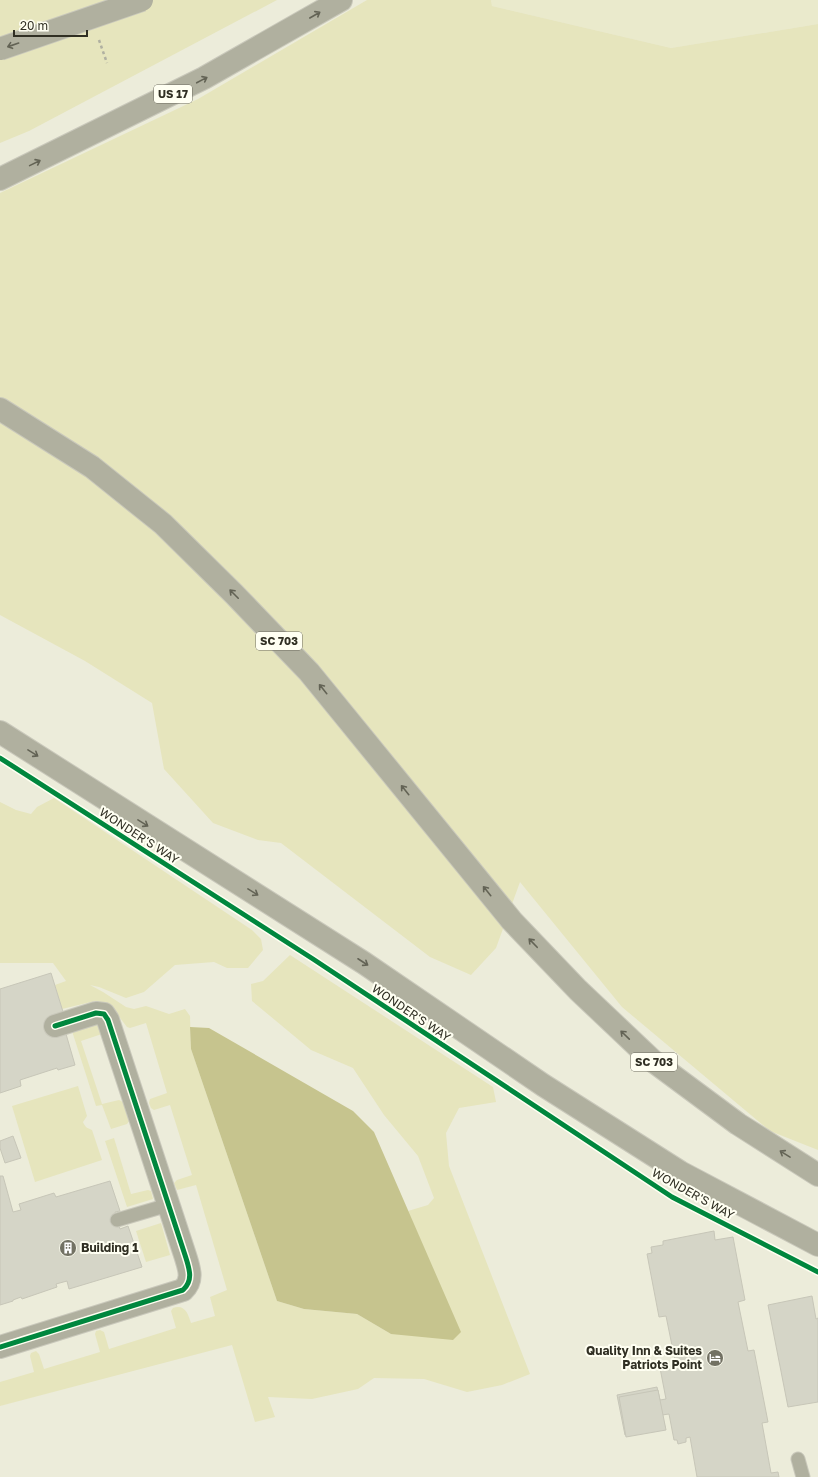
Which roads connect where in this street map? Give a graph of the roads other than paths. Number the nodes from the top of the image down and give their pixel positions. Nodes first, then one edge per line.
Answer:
1 (142, 0) edge
2 (341, 0) edge
3 (0, 49) edge
4 (0, 179) edge
5 (0, 409) edge
6 (0, 732) edge
7 (55, 1026) dead end
8 (818, 1175) edge
9 (168, 1205) junction
10 (117, 1220) dead end
11 (818, 1245) edge
12 (0, 1347) edge
13 (798, 1459) dead end
14 (803, 1477) edge

1 -> 3 main road, bridge
4 -> 2 main road, US 17
8 -> 5 main road, SC 703
6 -> 11 main road
7 - 9 main road
9 - 10 lane
9 - 12 main road
13 - 14 lane

